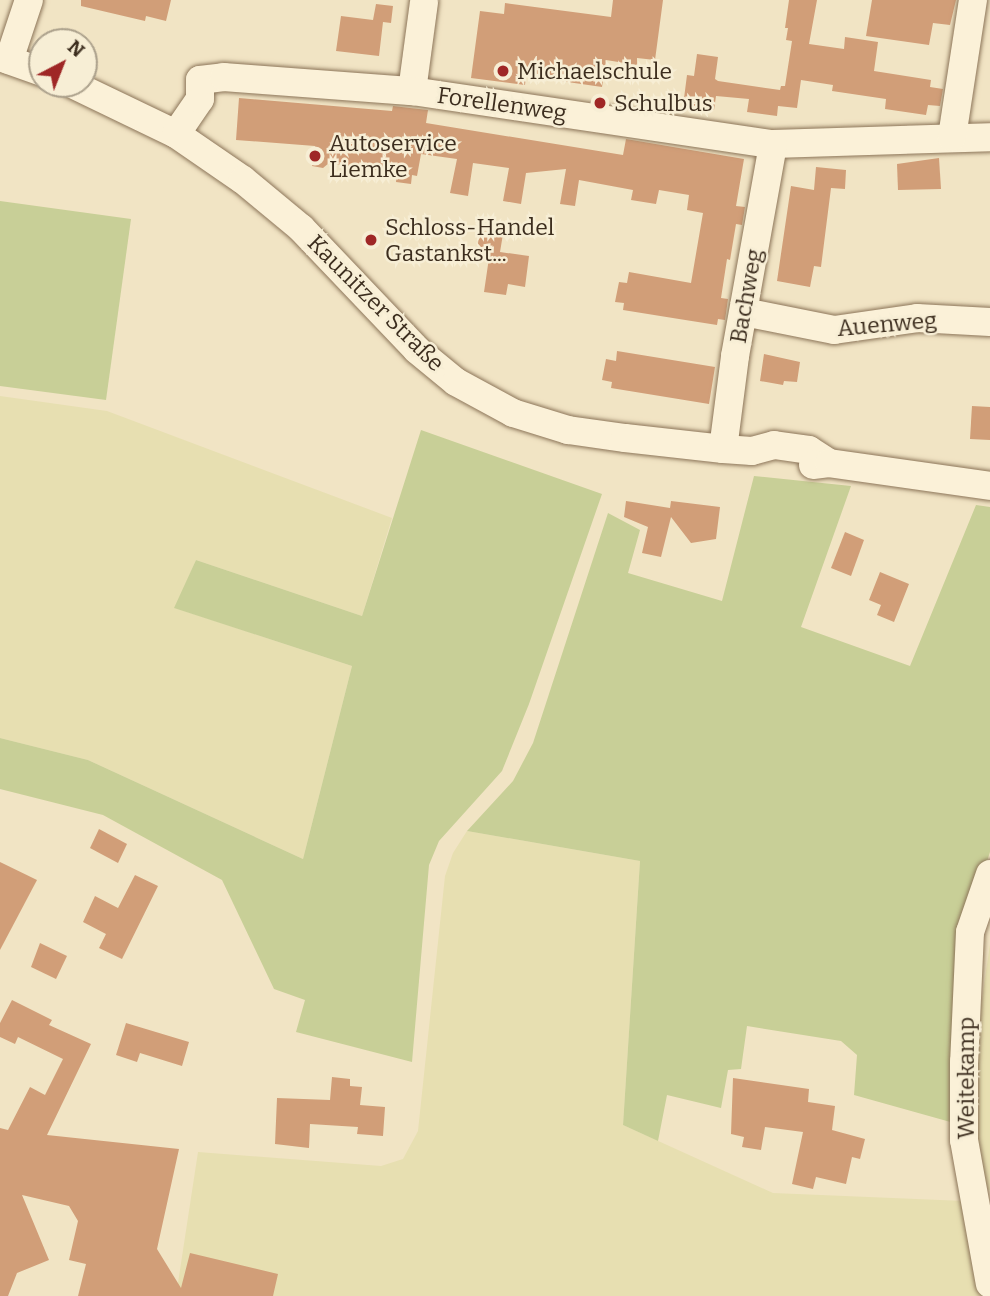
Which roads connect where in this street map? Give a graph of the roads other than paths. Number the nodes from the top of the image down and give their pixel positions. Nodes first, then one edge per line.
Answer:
1 (29, 0) edge
2 (973, 0) edge
3 (424, 2) dead end
4 (4, 58) edge
5 (28, 67) edge
6 (412, 91) junction
7 (98, 96) edge
8 (176, 134) junction
9 (990, 136) edge
10 (952, 137) junction
11 (773, 144) junction
12 (744, 312) junction
13 (990, 322) edge
14 (723, 449) junction
15 (990, 486) edge
16 (990, 874) edge
17 (990, 1284) edge

1 - 4 street
2 - 10 street
3 - 6 street
4 - 5 street
6 - 8 street, Forellenweg
6 - 11 street, Forellenweg
7 - 8 street, Kaunitzer Straße
8 - 14 street, Kaunitzer Straße
9 - 10 street, Forellenweg
10 - 11 street, Forellenweg
11 - 12 street, Bachweg
12 - 13 street, Auenweg
12 - 14 street, Bachweg
14 - 15 street, Kaunitzer Straße
16 - 17 street, Weitekamp

